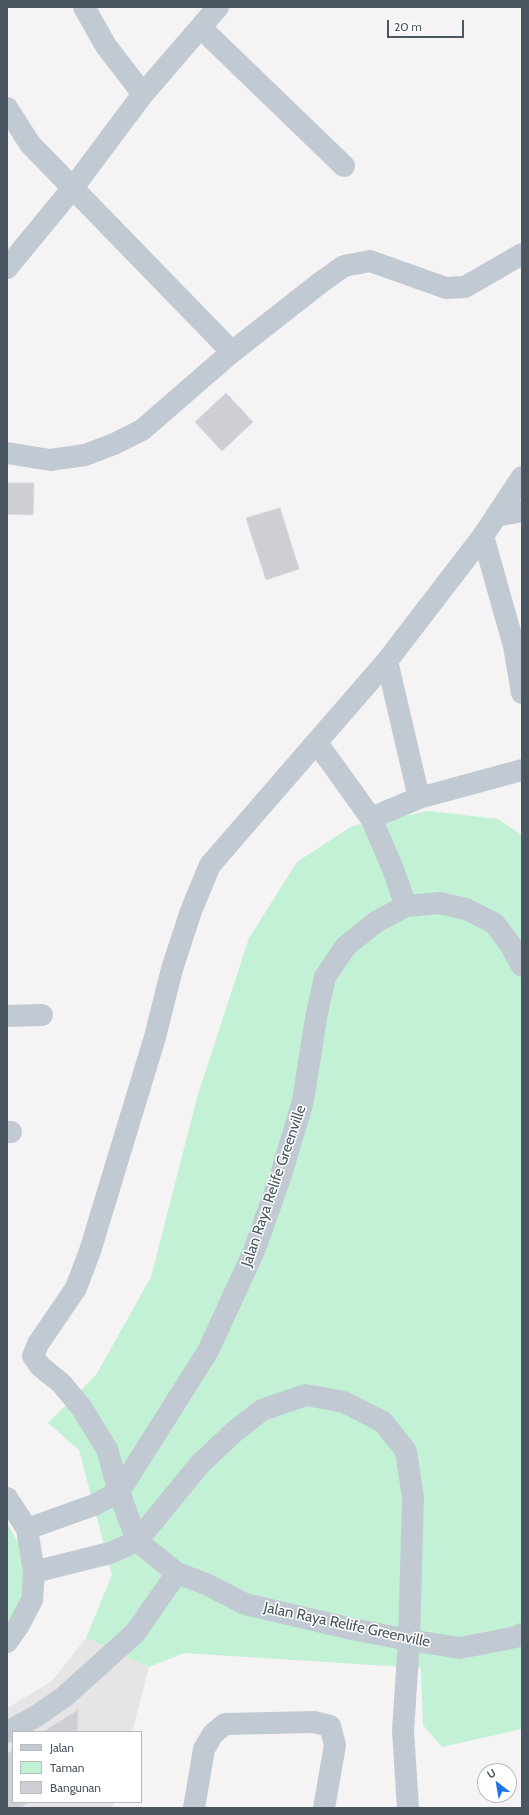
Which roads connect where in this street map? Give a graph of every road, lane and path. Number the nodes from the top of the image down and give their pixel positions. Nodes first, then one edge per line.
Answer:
1 (84, 7) edge
2 (218, 7) edge
3 (201, 28) junction
4 (142, 94) junction
5 (7, 108) edge
6 (344, 166) dead end
7 (72, 189) junction
8 (522, 254) edge
9 (7, 268) edge
10 (232, 352) junction
11 (7, 453) edge
12 (522, 477) edge
13 (522, 511) edge
14 (496, 516) junction
15 (483, 536) junction
16 (518, 645) edge
17 (387, 661) junction
18 (522, 693) edge
19 (317, 744) junction
20 (522, 770) edge
21 (419, 798) junction
22 (371, 818) junction
23 (406, 906) junction
24 (522, 966) edge
25 (42, 1015) dead end
26 (7, 1016) edge
27 (119, 1492) junction
28 (7, 1498) edge
29 (27, 1529) junction
30 (136, 1541) junction
31 (34, 1572) junction
32 (177, 1573) junction
33 (522, 1634) edge
34 (409, 1640) junction
35 (7, 1642) edge
36 (7, 1732) edge
37 (194, 1808) edge
38 (324, 1808) edge
39 (408, 1808) edge

1 - 4 street
2 - 3 street
3 - 4 street
3 - 6 street
4 - 7 street
5 - 7 street
7 - 9 street
7 - 10 street
8 - 10 street
10 - 11 street
12 - 14 street
13 - 14 street
14 - 15 street
15 - 16 street
15 - 17 street
16 - 18 street
17 - 19 street
17 - 21 street
19 - 22 street
19 - 27 street
20 - 21 street
21 - 22 street
22 - 23 street
23 - 24 street
23 - 27 street, Jalan Raya Relife Greenville
25 - 26 street
27 - 29 street
27 - 30 street
28 - 29 street
29 - 31 street
30 - 31 street
30 - 32 street, Jalan Raya Relife Greenville
30 - 34 street
31 - 35 street
32 - 34 street, Jalan Raya Relife Greenville
32 - 36 street
33 - 34 street, Jalan Raya Relife Greenville
34 - 39 street
37 - 38 street

